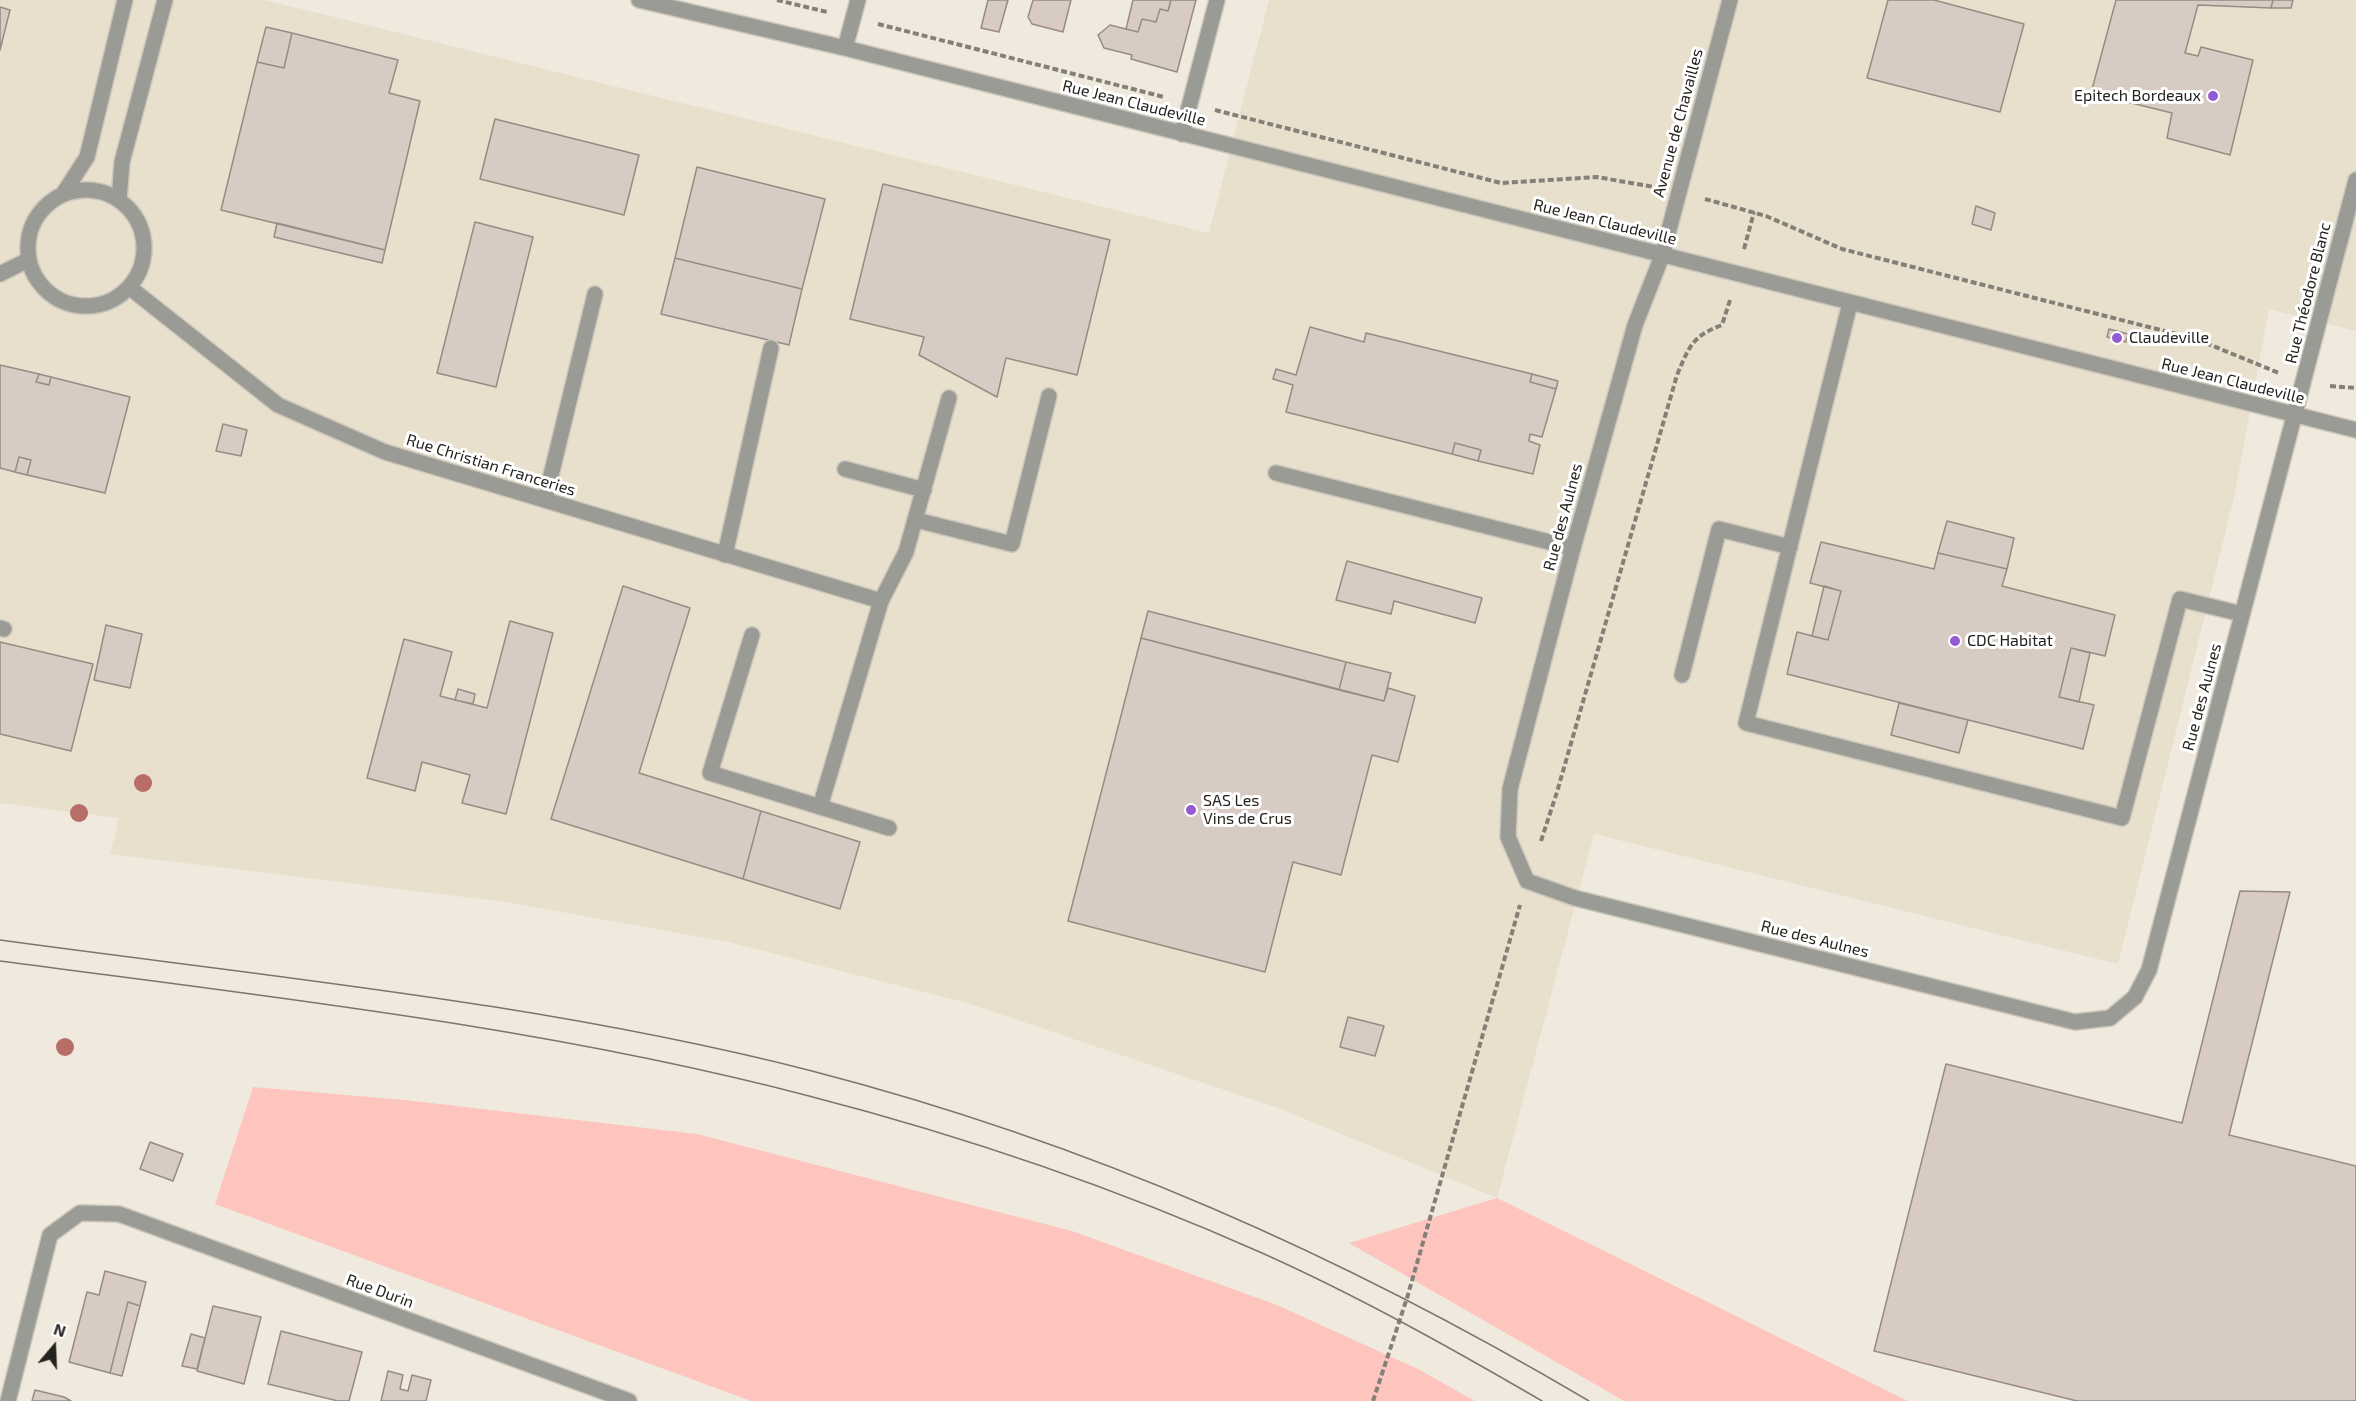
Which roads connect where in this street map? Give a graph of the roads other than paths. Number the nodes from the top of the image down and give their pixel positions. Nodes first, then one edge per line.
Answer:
1 (125, 0) edge
2 (165, 0) edge
3 (639, 0) edge
4 (858, 0) edge
5 (1217, 0) edge
6 (1730, 0) edge
7 (845, 48) junction
8 (1182, 134) junction
9 (2356, 180) edge
10 (63, 194) junction
11 (119, 200) junction
12 (1662, 255) junction
13 (28, 260) junction
14 (0, 274) edge
15 (129, 287) junction
16 (595, 294) dead end
17 (1850, 303) junction
18 (771, 348) dead end
19 (1049, 396) dead end
20 (949, 398) dead end
21 (2294, 415) junction
22 (2356, 430) edge
23 (845, 470) dead end
24 (1276, 472) dead end
25 (924, 490) junction
26 (544, 500) junction
27 (916, 520) junction
28 (1790, 547) junction
29 (1573, 548) junction
30 (725, 555) junction
31 (881, 602) junction
32 (2242, 614) junction
33 (752, 635) dead end
34 (1682, 675) dead end
35 (820, 807) junction
36 (889, 828) dead end
37 (8, 1401) edge
38 (629, 1401) edge

1 - 10 street
2 - 11 street
3 - 7 street, Rue Jean Claudeville
4 - 7 street
5 - 8 street
6 - 12 street, Avenue de Chavailles
7 - 8 street, Rue Jean Claudeville
8 - 12 street, Rue Jean Claudeville
9 - 21 street, Rue Théodore Blanc
10 - 11 street
10 - 13 street
11 - 15 street
12 - 17 street, Rue Jean Claudeville
12 - 29 street, Rue des Aulnes
13 - 14 street
13 - 15 street
15 - 26 street, Rue Christian Franceries
16 - 26 street
17 - 21 street, Rue Jean Claudeville
17 - 28 street
18 - 30 street
19 - 27 street
20 - 25 street
21 - 22 street, Rue Jean Claudeville
21 - 32 street, Rue des Aulnes
23 - 25 street
24 - 29 street
25 - 27 street
26 - 30 street, Rue Christian Franceries
27 - 31 street
28 - 32 street
28 - 34 street
29 - 32 street, Rue des Aulnes
30 - 31 street, Rue Christian Franceries
31 - 35 street
33 - 35 street
35 - 36 street
37 - 38 street, Rue Durin

